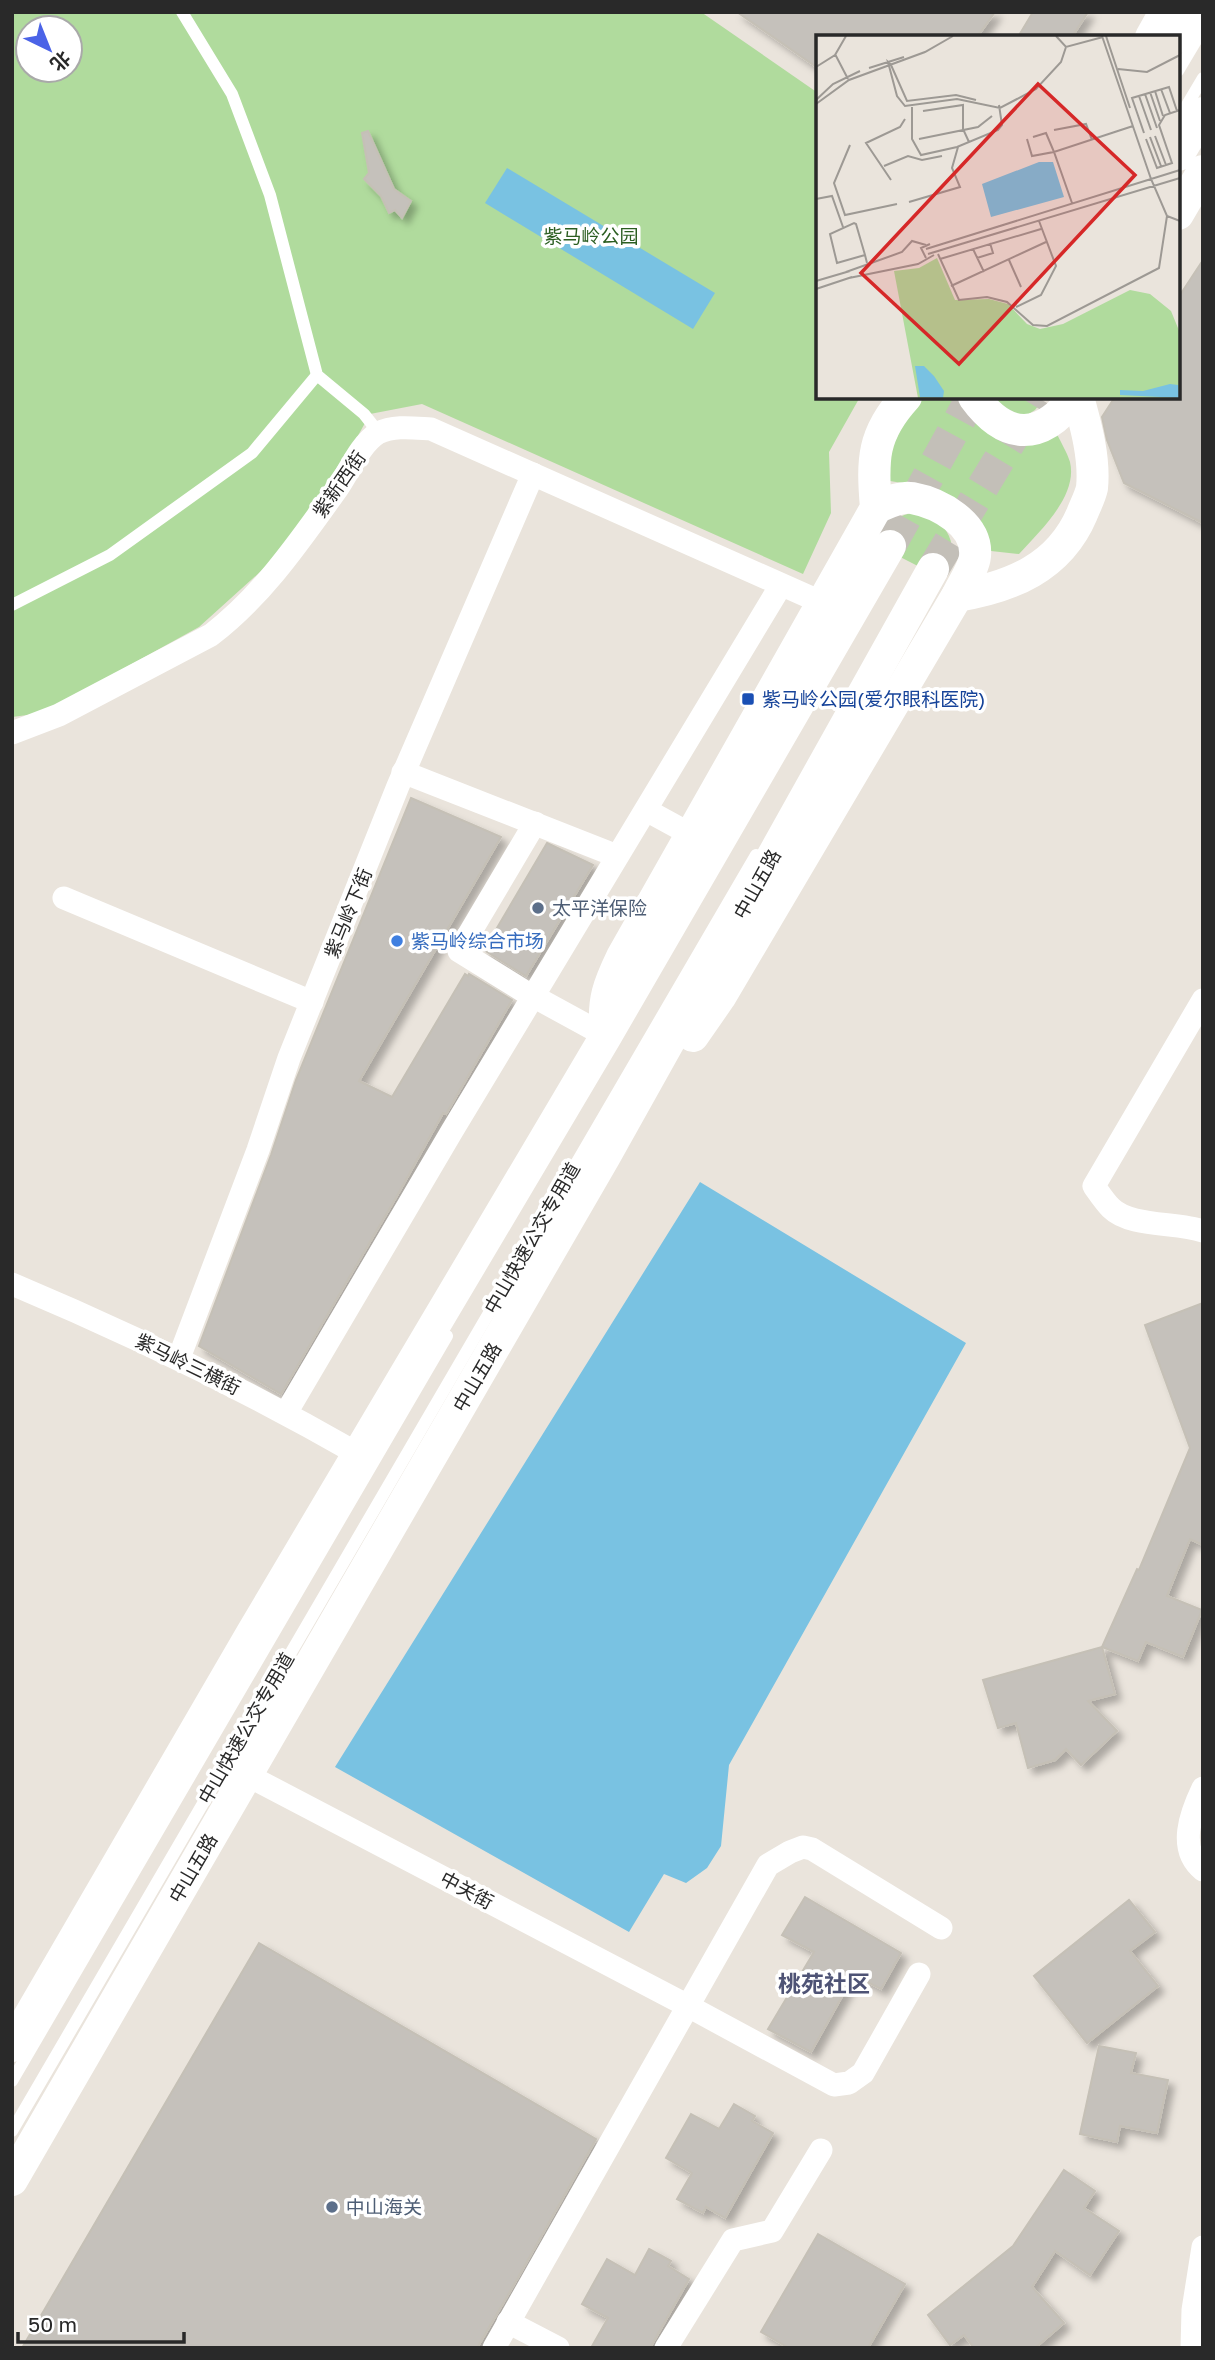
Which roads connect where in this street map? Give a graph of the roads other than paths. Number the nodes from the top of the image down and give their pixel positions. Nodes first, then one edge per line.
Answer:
1 (182, 12) edge
2 (1165, 12) edge
3 (1192, 12) edge
4 (1203, 29) edge
5 (1152, 35) edge
6 (1179, 35) edge
7 (1180, 68) edge
8 (1203, 78) edge
9 (1203, 113) edge
10 (1180, 117) edge
11 (1180, 153) edge
12 (1203, 171) edge
13 (1180, 211) edge
14 (317, 375) junction
15 (904, 399) edge
16 (975, 399) edge
17 (1074, 399) edge
18 (1077, 399) edge
19 (379, 433) junction
20 (533, 474) junction
21 (876, 508) junction
22 (890, 546) tunnel mouth
23 (929, 567) joint
24 (781, 584) junction
25 (957, 596) junction
26 (822, 603) junction
27 (12, 605) edge
28 (12, 733) edge
29 (815, 754) dead end
30 (403, 772) junction
31 (646, 810) junction
32 (536, 823) junction
33 (690, 834) junction
34 (760, 848) dead end
35 (617, 856) junction
36 (64, 898) dead end
37 (669, 954) dead end
38 (1203, 1000) edge
39 (312, 1002) junction
40 (606, 1036) junction
41 (655, 1068) junction
42 (586, 1096) dead end
43 (1203, 1231) edge
44 (12, 1284) edge
45 (453, 1325) dead end
46 (180, 1359) junction
47 (286, 1413) junction
48 (358, 1454) junction
49 (247, 1775) junction
50 (1203, 1788) edge
51 (1203, 1870) edge
52 (941, 1928) dead end
53 (919, 1974) dead end
54 (688, 2006) junction
55 (12, 2046) edge
56 (12, 2081) edge
57 (12, 2131) edge
58 (821, 2150) dead end
59 (12, 2180) edge
60 (1203, 2246) edge
61 (508, 2322) junction
62 (494, 2348) edge
63 (558, 2348) edge
64 (666, 2348) edge
65 (1192, 2348) edge

1 - 14 lane
2 - 5 main road
3 - 6 main road
4 - 7 lane
8 - 10 lane
9 - 11 main road
12 - 13 main road
14 - 19 lane
14 - 27 lane
15 - 21 main road
16 - 17 main road
18 - 25 main road
19 - 20 street, 紫新西街
19 - 28 street, 紫新西街
20 - 24 street, 紫新西街
20 - 30 street, 紫马岭下街
21 - 25 main road
21 - 26 main road
22 - 40 main road
23 - 29 lane
23 - 41 main road, 中山五路
24 - 26 street, 紫新西街
24 - 31 street
25 - 41 main road
26 - 33 main road
30 - 32 street
30 - 39 street, 紫马岭下街
31 - 33 street
31 - 35 street
32 - 35 street
32 - 40 street
33 - 40 main road
34 - 57 lane, 中山快速公交专用道
35 - 47 street
36 - 39 street
37 - 42 lane
38 - 43 street
39 - 46 street, 紫马岭下街
40 - 48 main road
41 - 49 main road, 中山五路
44 - 46 street, 紫马岭三横街
45 - 56 lane, 中山快速公交专用道
46 - 47 street, 紫马岭三横街
47 - 48 street, 紫马岭三横街
48 - 55 main road
49 - 54 street, 中关街
49 - 59 main road, 中山五路
50 - 51 street
52 - 54 street
53 - 54 street, 中关街
54 - 61 street
58 - 64 street
60 - 65 street
61 - 62 street
61 - 63 street

